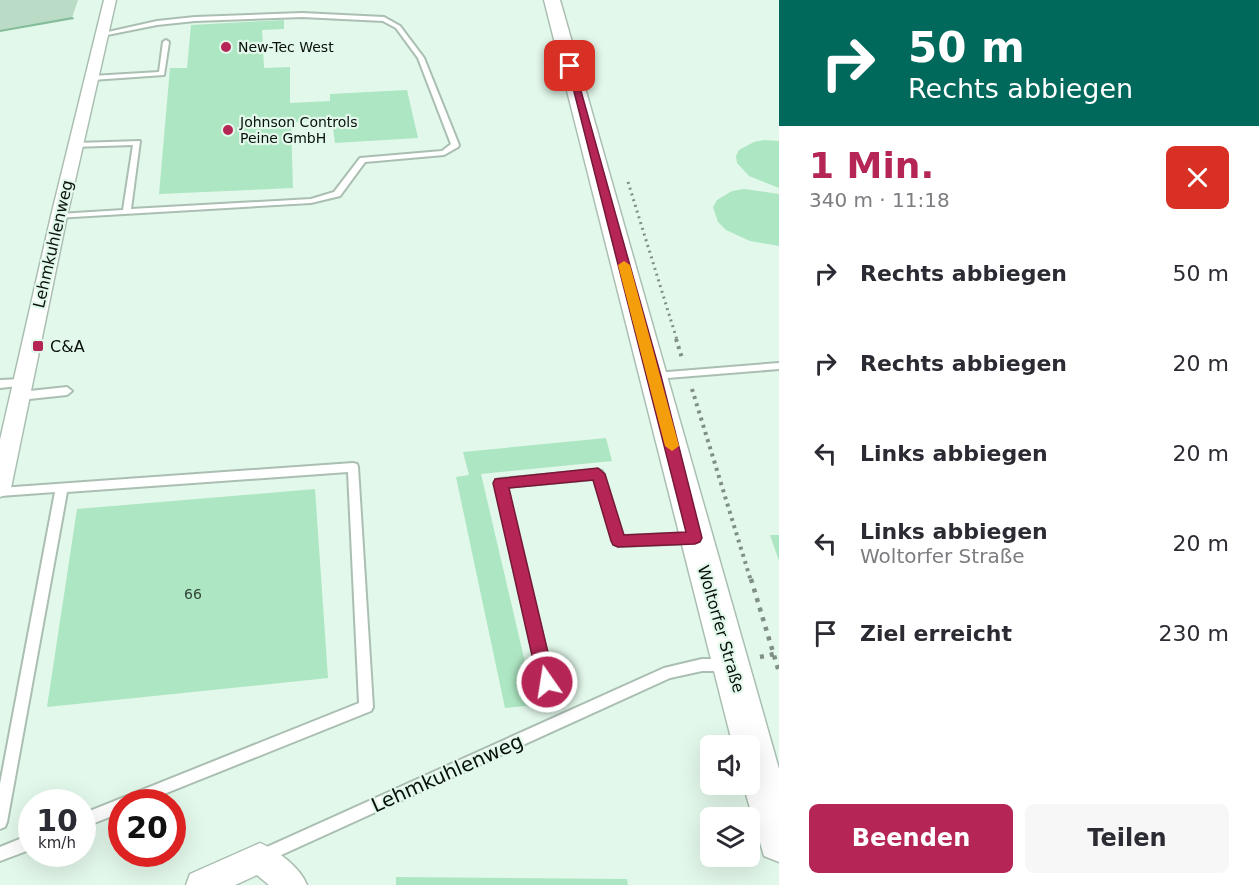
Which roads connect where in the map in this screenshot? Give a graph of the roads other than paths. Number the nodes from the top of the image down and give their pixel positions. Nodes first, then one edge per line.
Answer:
1 (110, 0) edge
2 (552, 0) edge
3 (102, 34) junction
4 (166, 42) dead end
5 (92, 78) junction
6 (76, 145) junction
7 (127, 212) junction
8 (59, 216) junction
9 (779, 366) edge
10 (654, 376) junction
11 (0, 384) edge
12 (21, 390) junction
13 (67, 392) dead end
14 (62, 487) junction
15 (0, 490) edge
16 (695, 538) junction
17 (731, 664) junction
18 (547, 682) dead end
19 (161, 789) edge
20 (0, 822) edge
21 (779, 841) edge
22 (18, 847) edge
23 (0, 854) edge
24 (260, 858) junction
25 (201, 885) edge
26 (292, 885) edge

1 - 3 street, Lehmkuhlenweg
2 - 10 main road, Woltorfer Straße
3 - 5 street, Lehmkuhlenweg
3 - 7 lane
4 - 5 lane
5 - 6 street, Lehmkuhlenweg
6 - 7 lane
6 - 8 street, Lehmkuhlenweg
7 - 8 lane
8 - 12 street, Lehmkuhlenweg
9 - 10 lane
10 - 16 main road, Woltorfer Straße
11 - 12 lane
12 - 13 lane
12 - 15 street, Lehmkuhlenweg
14 - 15 lane
14 - 19 lane
14 - 20 lane
16 - 17 main road, Woltorfer Straße
16 - 18 lane
17 - 21 main road, Woltorfer Straße
17 - 24 lane, Lehmkuhlenweg
22 - 23 lane
24 - 25 street, Lehmkuhlenweg
24 - 26 street

